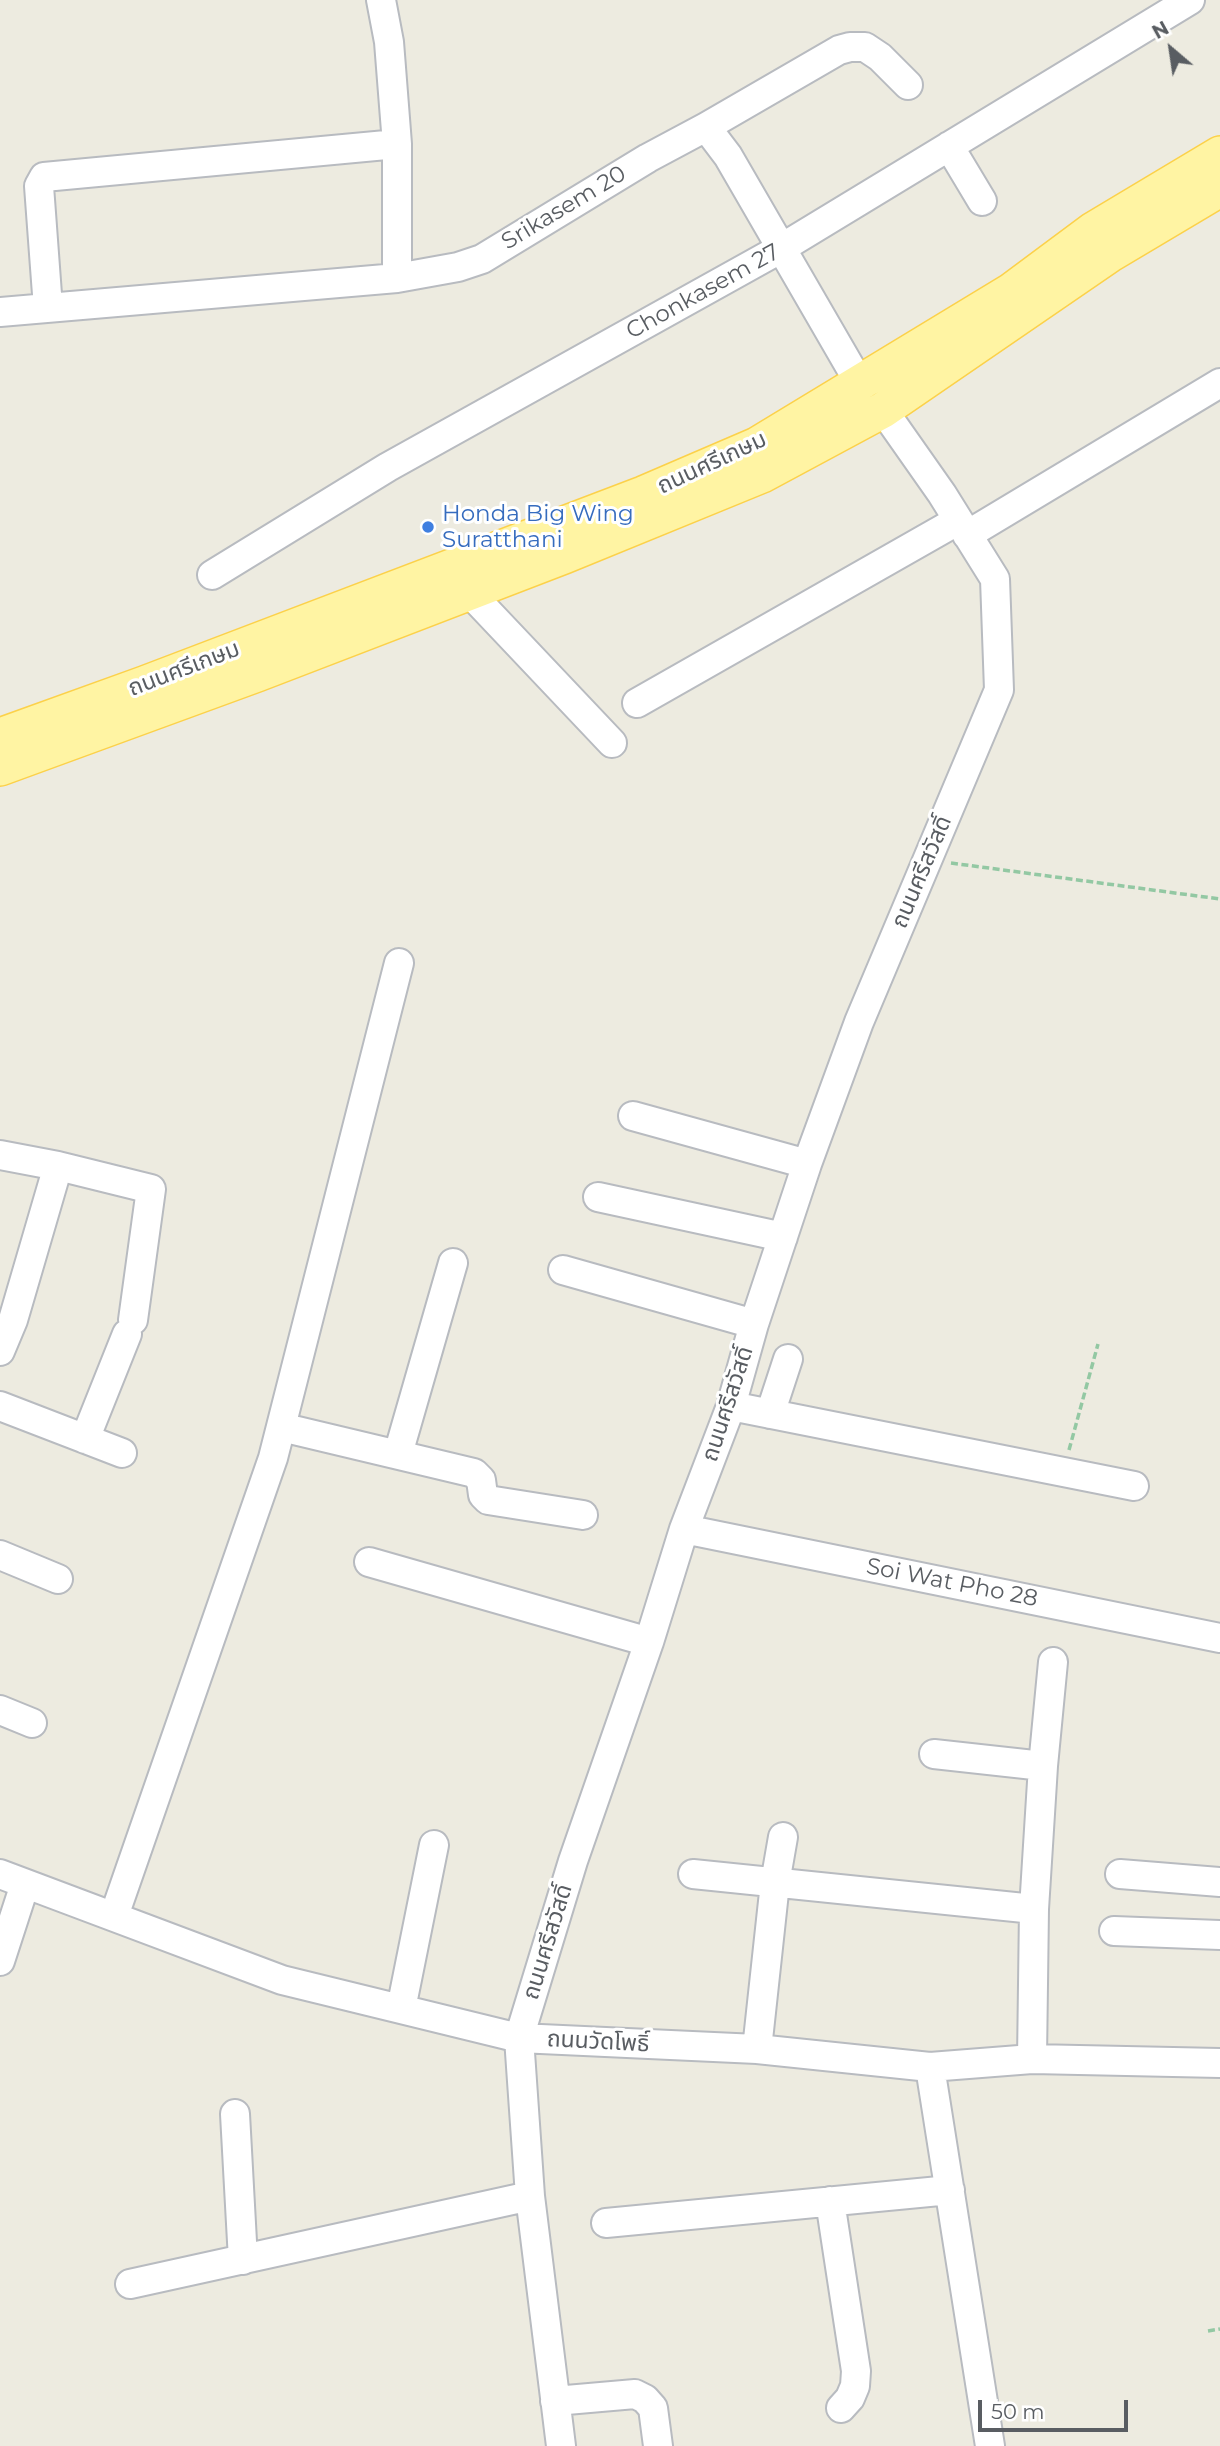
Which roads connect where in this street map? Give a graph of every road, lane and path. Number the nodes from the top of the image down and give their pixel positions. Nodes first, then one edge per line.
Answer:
1 (381, 0) edge
2 (1190, 0) edge
3 (908, 85) dead end
4 (706, 127) junction
5 (397, 144) junction
6 (949, 146) junction
7 (1220, 154) edge
8 (1220, 189) edge
9 (982, 201) dead end
10 (780, 249) junction
11 (397, 278) junction
12 (48, 308) junction
13 (0, 312) edge
14 (1220, 383) edge
15 (860, 384) junction
16 (883, 410) junction
17 (962, 528) junction
18 (212, 575) dead end
19 (469, 592) junction
20 (251, 660) junction
21 (637, 703) dead end
22 (0, 736) edge
23 (612, 743) dead end
24 (0, 768) edge
25 (927, 860) junction
26 (1220, 899) edge
27 (399, 963) dead end
28 (633, 1115) dead end
29 (0, 1155) edge
30 (807, 1164) junction
31 (58, 1166) junction
32 (598, 1197) dead end
33 (783, 1237) junction
34 (453, 1263) dead end
35 (563, 1270) dead end
36 (754, 1324) junction
37 (1098, 1344) dead end
38 (0, 1352) edge
39 (788, 1359) dead end
40 (0, 1406) edge
41 (731, 1406) junction
42 (770, 1414) junction
43 (281, 1427) junction
44 (85, 1439) junction
45 (122, 1453) dead end
46 (398, 1454) junction
47 (1063, 1472) junction
48 (1134, 1486) dead end
49 (583, 1515) dead end
50 (684, 1529) junction
51 (0, 1555) edge
52 (369, 1562) dead end
53 (58, 1579) dead end
54 (1220, 1638) edge
55 (649, 1642) junction
56 (1053, 1662) dead end
57 (0, 1710) edge
58 (32, 1723) dead end
59 (934, 1754) dead end
60 (1043, 1766) junction
61 (783, 1837) dead end
62 (434, 1845) dead end
63 (693, 1874) dead end
64 (1120, 1874) dead end
65 (12, 1879) edge
66 (1220, 1882) edge
67 (775, 1883) junction
68 (1034, 1909) junction
69 (114, 1916) junction
70 (1114, 1931) dead end
71 (1220, 1935) edge
72 (0, 1961) edge
73 (401, 2009) junction
74 (519, 2038) junction
75 (757, 2049) junction
76 (1032, 2059) junction
77 (1220, 2063) edge
78 (930, 2067) junction
79 (235, 2114) dead end
80 (950, 2190) junction
81 (530, 2196) junction
82 (830, 2201) junction
83 (606, 2223) dead end
84 (243, 2260) junction
85 (130, 2284) dead end
86 (1220, 2329) edge
87 (1208, 2331) dead end
88 (555, 2401) junction
89 (841, 2408) dead end
90 (561, 2446) edge
91 (658, 2446) edge
92 (990, 2446) edge

1 - 5 street
2 - 6 street, Chonkasem 27
3 - 4 street, Srikasem 20
4 - 10 street
4 - 11 street, Srikasem 20
5 - 11 street
5 - 12 street
6 - 9 street
6 - 10 street, Chonkasem 27
7 - 15 main road, ถนนศรีเกษม
8 - 16 main road, ถนนศรีเกษม
10 - 15 street
10 - 18 street, Chonkasem 27
11 - 12 street, Srikasem 20
12 - 13 street, Srikasem 20
14 - 17 street
15 - 20 main road, ถนนศรีเกษม
16 - 17 street, ถนนศรีสวัสดิ์
16 - 19 main road, ถนนศรีเกษม
17 - 21 street
17 - 25 street, ถนนศรีสวัสดิ์
19 - 20 main road, ถนนศรีเกษม
19 - 23 street
20 - 22 main road, ถนนศรีเกษม
20 - 24 main road, ถนนศรีเกษม
25 - 26 path
25 - 30 street, ถนนศรีสวัสดิ์
27 - 43 street
28 - 30 street
29 - 31 street
30 - 33 street, ถนนศรีสวัสดิ์
31 - 38 street
31 - 44 street
32 - 33 street
33 - 36 street, ถนนศรีสวัสดิ์
34 - 46 street
35 - 36 street
36 - 41 street, ถนนศรีสวัสดิ์
37 - 47 path
39 - 42 street
40 - 44 street
41 - 42 street
41 - 50 street, ถนนศรีสวัสดิ์
42 - 47 street
43 - 46 street
43 - 69 street
44 - 45 street
46 - 49 street
47 - 48 street
50 - 54 street, Soi Wat Pho 28
50 - 55 street, ถนนศรีสวัสดิ์
51 - 53 street
52 - 55 street
55 - 74 street, ถนนศรีสวัสดิ์
56 - 60 street
57 - 58 street
59 - 60 street
60 - 68 street
61 - 67 street
62 - 73 street
63 - 67 street
64 - 66 street
65 - 69 street, ถนนวัดโพธิ์
65 - 72 street
67 - 68 street
67 - 75 street
68 - 76 street
69 - 73 street, ถนนวัดโพธิ์
70 - 71 street
73 - 74 street, ถนนวัดโพธิ์
74 - 75 street, ถนนวัดโพธิ์
74 - 81 street, ถนนศรีสวัสดิ์
75 - 78 street, ถนนวัดโพธิ์
76 - 77 street, ถนนวัดโพธิ์
76 - 78 street, ถนนวัดโพธิ์
78 - 80 street
79 - 84 street
80 - 82 street
80 - 92 street
81 - 84 street
81 - 88 street, ถนนศรีสวัสดิ์
82 - 83 street
82 - 89 street
84 - 85 street
86 - 87 path
88 - 90 street, ถนนศรีสวัสดิ์
88 - 91 street

